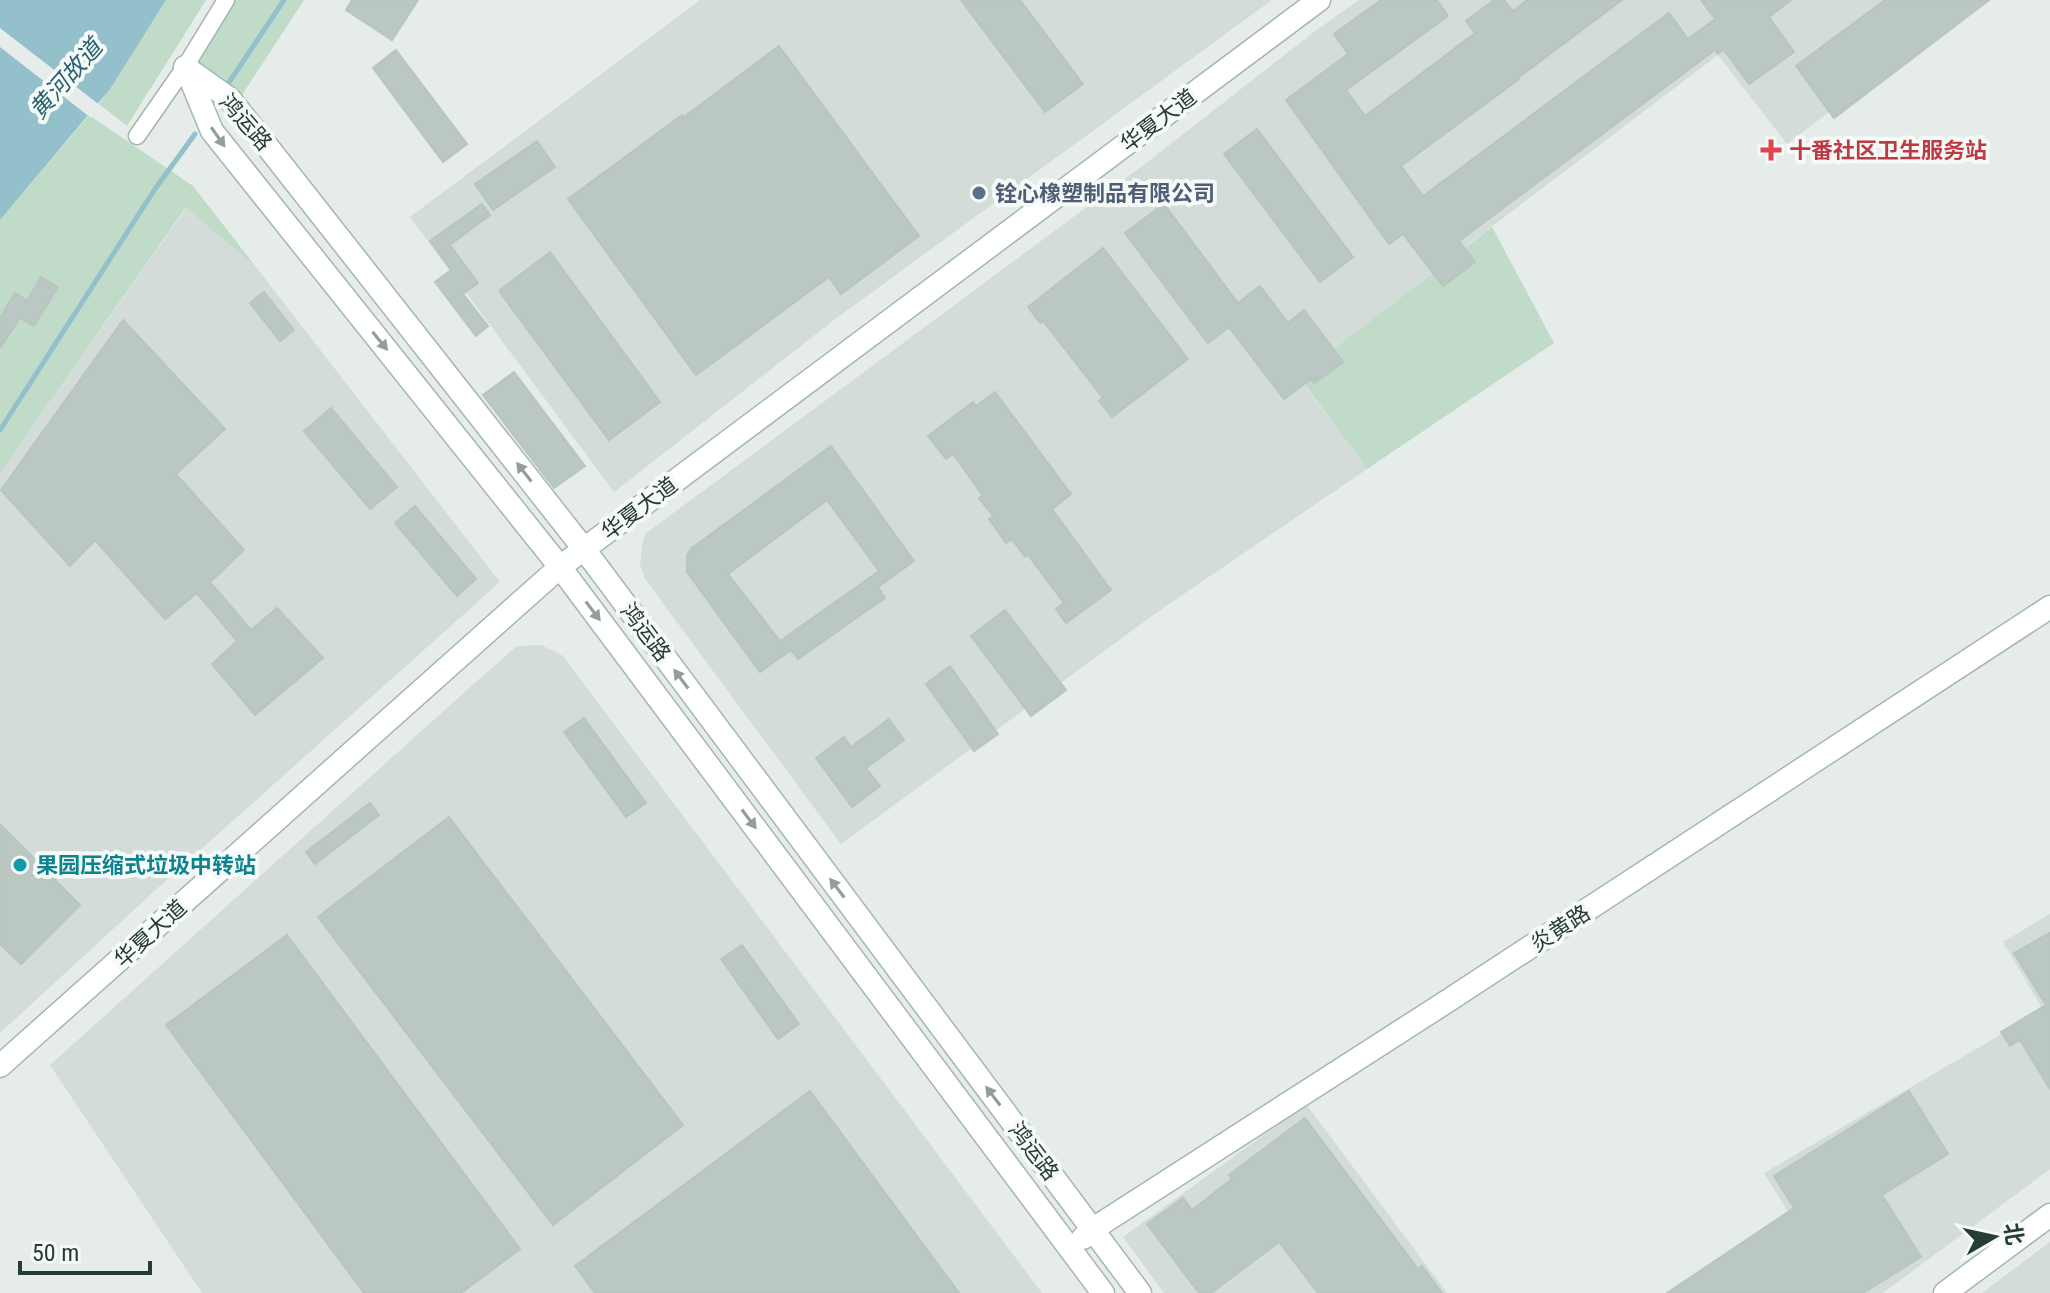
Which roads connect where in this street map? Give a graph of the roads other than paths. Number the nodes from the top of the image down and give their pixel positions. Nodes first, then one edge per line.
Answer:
1 (226, 0) edge
2 (1319, 0) edge
3 (185, 67) junction
4 (137, 136) dead end
5 (584, 549) junction
6 (560, 567) junction
7 (2050, 607) edge
8 (0, 1066) edge
9 (2050, 1215) edge
10 (1093, 1229) junction
11 (1072, 1251) junction
12 (1103, 1293) edge
13 (1140, 1293) edge
14 (1945, 1293) edge

1 - 3 street
2 - 5 street, 华夏大道
3 - 4 street
5 -> 3 street, 鸿运路
3 -> 6 street, 鸿运路
5 - 6 street, 华夏大道
10 -> 5 street, 鸿运路
6 - 8 street, 华夏大道
6 -> 11 street, 鸿运路
7 - 10 street, 炎黄路
9 - 14 street
10 - 11 street, 炎黄路
10 - 13 street, 鸿运路
11 - 12 street, 鸿运路

